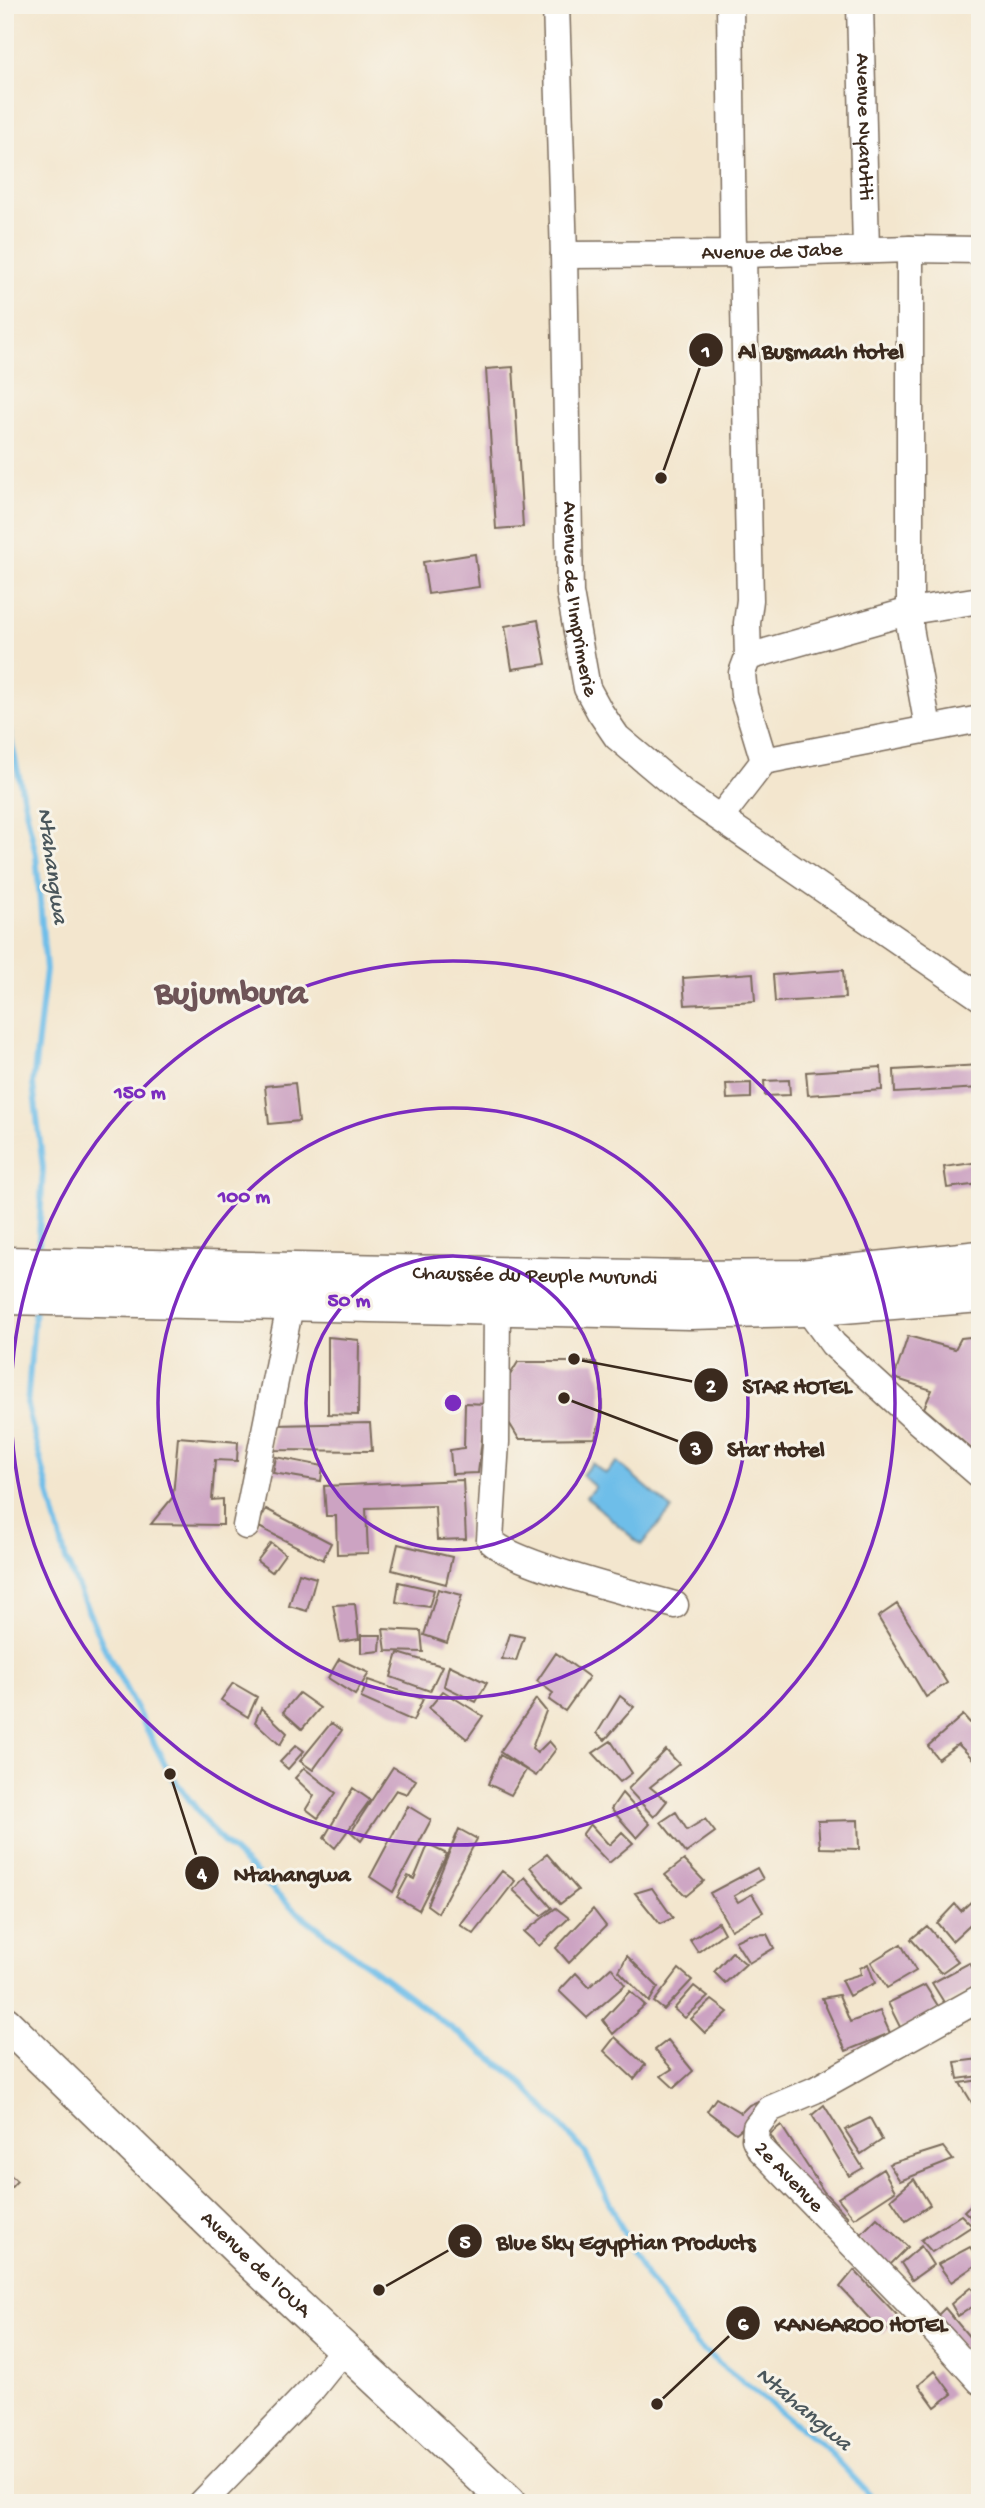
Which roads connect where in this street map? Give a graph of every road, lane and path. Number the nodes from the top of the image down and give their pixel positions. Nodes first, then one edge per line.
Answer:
1 (556, 5) edge
2 (730, 5) edge
3 (860, 5) edge
4 (910, 249) junction
5 (866, 250) junction
6 (980, 250) edge
7 (738, 255) junction
8 (564, 256) junction
9 (980, 600) edge
10 (910, 611) junction
11 (748, 657) junction
12 (980, 719) edge
13 (928, 727) junction
14 (764, 761) junction
15 (720, 818) junction
16 (980, 997) edge
17 (980, 1260) edge
18 (5, 1266) edge
19 (104, 1282) junction
20 (804, 1293) junction
21 (980, 1293) edge
22 (5, 1294) edge
23 (291, 1301) junction
24 (497, 1306) junction
25 (980, 1475) edge
26 (246, 1526) dead end
27 (676, 1605) dead end
28 (980, 1998) edge
29 (5, 2023) edge
30 (344, 2349) junction
31 (980, 2381) edge
32 (202, 2503) edge
33 (509, 2503) edge

1 - 8 street, Avenue de l'Imprimerie
2 - 7 street
3 - 5 street, Avenue Nyarutiti
4 - 5 street, Avenue de Jabe
4 - 6 street, Avenue de Jabe
4 - 10 street
5 - 7 street, Avenue de Jabe
7 - 8 street, Avenue de Jabe
7 - 11 street
8 - 15 street, Avenue de l'Imprimerie
9 - 10 street
10 - 11 street
10 - 13 street
11 - 14 street
12 - 13 street
13 - 14 street
14 - 15 street
15 - 16 street, Avenue de l'Imprimerie
17 - 20 highway, Chaussée du Peuple Murundi
18 - 19 highway, Chaussée du Peuple Murundi
19 - 20 highway, Chaussée du Peuple Murundi
19 - 22 highway, Chaussée du Peuple Murundi
19 - 23 highway, Chaussée du Peuple Murundi
20 - 21 highway, Chaussée du Peuple Murundi
20 - 24 highway, Chaussée du Peuple Murundi
20 - 25 street
23 - 24 highway, Chaussée du Peuple Murundi
23 - 26 street
24 - 27 street
28 - 31 street, 2e Avenue
29 - 30 main road, Avenue de l'OUA
30 - 32 street
30 - 33 main road, Avenue de l'OUA

